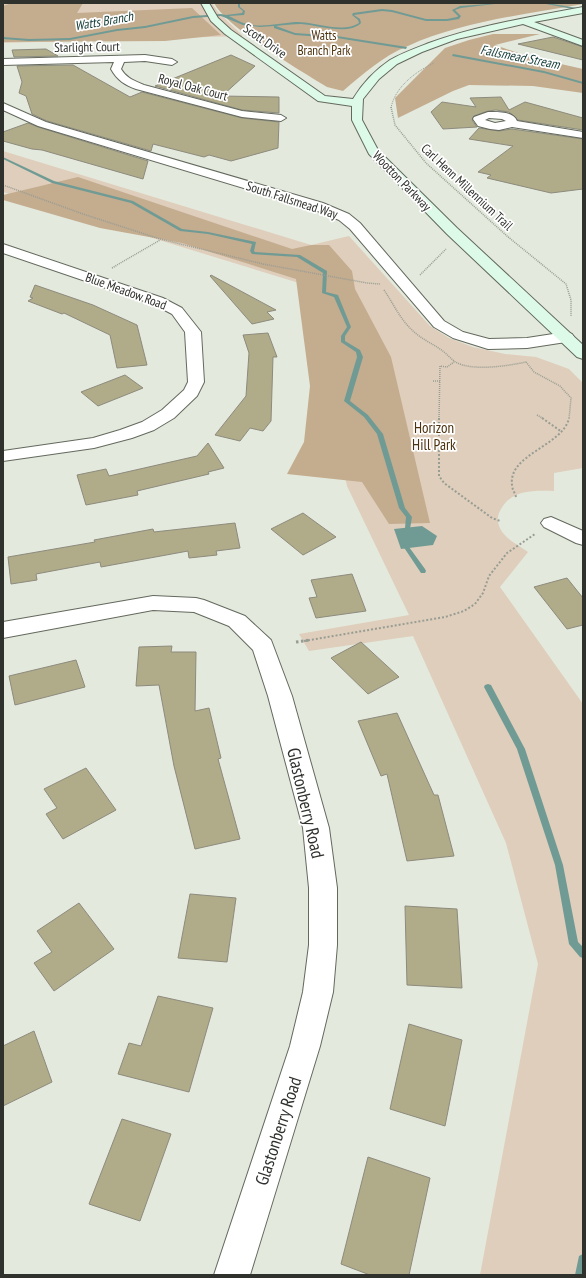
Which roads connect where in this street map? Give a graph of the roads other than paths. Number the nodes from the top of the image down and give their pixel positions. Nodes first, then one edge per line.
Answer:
1 (578, 10) edge
2 (209, 11) edge
3 (521, 20) junction
4 (583, 43) edge
5 (120, 59) junction
6 (3, 62) edge
7 (172, 62) dead end
8 (358, 101) junction
9 (3, 106) edge
10 (281, 118) dead end
11 (512, 123) dead end
12 (583, 135) edge
13 (3, 248) edge
14 (583, 333) edge
15 (566, 336) junction
16 (583, 354) edge
17 (3, 456) edge
18 (550, 523) road end
19 (583, 539) edge
20 (3, 630) edge
21 (232, 1275) edge

1 - 3 main road
2 - 8 main road, Scott Drive
3 - 4 main road
3 - 8 main road
5 - 6 street, Starlight Court
5 - 7 street, Starlight Court
5 - 10 street, Royal Oak Court
8 - 15 main road, Wootton Parkway
9 - 15 street, South Fallsmead Way
11 - 12 street
13 - 17 street, Blue Meadow Road
14 - 15 main road
15 - 16 main road, Wootton Parkway
18 - 19 street
20 - 21 street, Glastonberry Road

